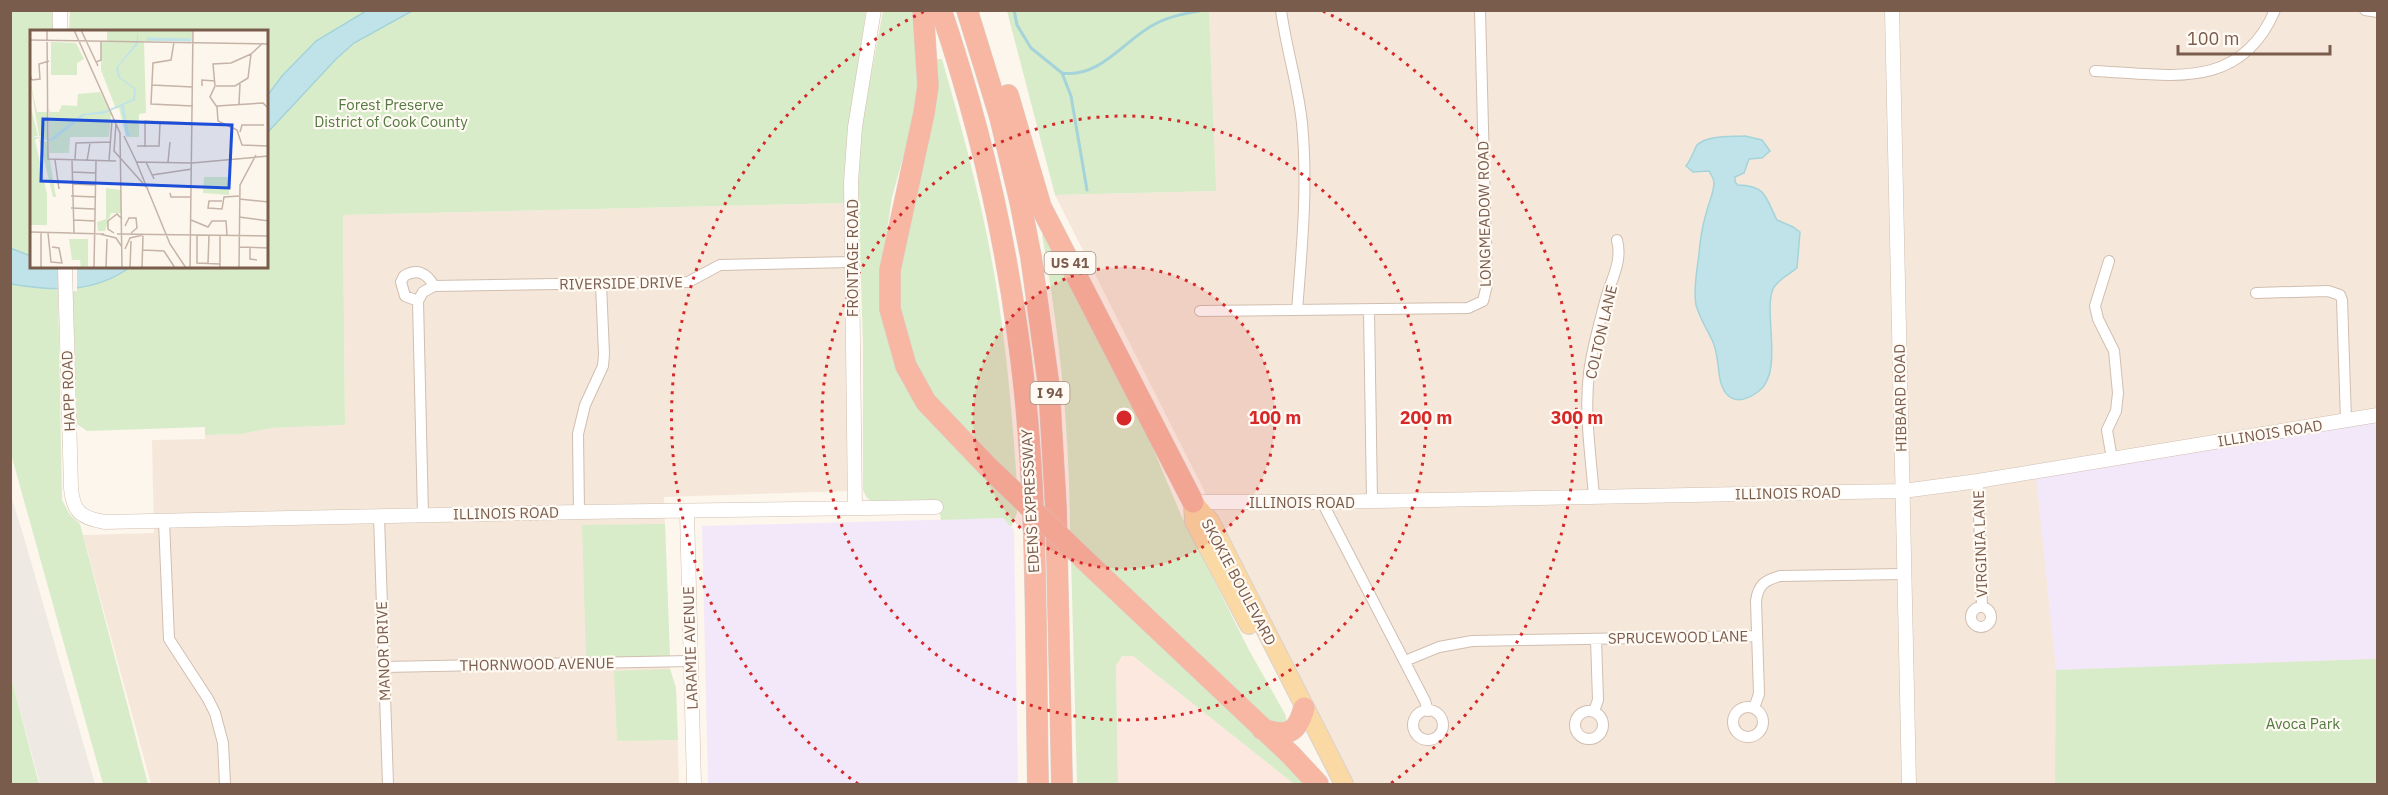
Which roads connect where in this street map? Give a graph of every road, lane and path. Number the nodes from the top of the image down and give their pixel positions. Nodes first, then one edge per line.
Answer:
1 (60, 10) edge
2 (874, 10) edge
3 (923, 10) edge
4 (941, 10) edge
5 (967, 10) edge
6 (980, 10) edge
7 (1281, 10) edge
8 (1480, 10) edge
9 (1892, 10) edge
10 (2275, 10) edge
11 (2365, 10) edge
12 (2378, 12) edge
13 (60, 30) edge
14 (2095, 71) dead end
15 (1617, 240) dead end
16 (2109, 261) dead end
17 (851, 262) junction
18 (65, 268) edge
19 (601, 285) junction
20 (434, 286) junction
21 (2256, 293) dead end
22 (421, 297) junction
23 (1297, 310) junction
24 (1369, 310) junction
25 (1200, 311) dead end
26 (2378, 415) edge
27 (2346, 420) junction
28 (2112, 459) junction
29 (1978, 481) junction
30 (1903, 491) junction
31 (1594, 497) junction
32 (1372, 501) junction
33 (1193, 502) junction
34 (1322, 502) junction
35 (936, 507) dead end
36 (855, 508) junction
37 (579, 512) junction
38 (687, 512) junction
39 (78, 513) joint
40 (423, 515) junction
41 (379, 517) junction
42 (164, 521) junction
43 (1904, 574) junction
44 (1982, 607) dead end
45 (1757, 636) junction
46 (1596, 639) junction
47 (691, 661) junction
48 (1405, 661) junction
49 (384, 667) junction
50 (1754, 708) dead end
51 (1428, 711) dead end
52 (1594, 711) dead end
53 (1301, 715) junction
54 (1262, 729) junction
55 (225, 784) edge
56 (388, 784) edge
57 (694, 784) edge
58 (1038, 784) edge
59 (1062, 784) edge
60 (1318, 784) edge
61 (1331, 784) edge
62 (1344, 784) edge
63 (1908, 784) edge

1 - 13 street
2 - 17 street, FRONTAGE ROAD
3 - 54 highway, bridge
4 - 58 highway, EDENS EXPRESSWAY / I 94
5 - 59 highway, EDENS EXPRESSWAY / I 94
6 - 33 highway, US 41
7 - 23 street
8 - 24 street, LONGMEADOW ROAD
9 - 30 street, HIBBARD ROAD
10 - 14 street
11 - 12 street
15 - 31 street, COLTON LANE
16 - 28 street
17 - 19 street, RIVERSIDE DRIVE
17 - 36 street, FRONTAGE ROAD
18 - 39 street, HAPP ROAD
19 - 20 street, RIVERSIDE DRIVE
19 - 37 street
20 - 22 street, RIVERSIDE DRIVE
20 - 22 street
21 - 27 street
22 - 40 street
23 - 24 street, LONGMEADOW ROAD
23 - 25 street, LONGMEADOW ROAD
24 - 32 street
26 - 27 street, ILLINOIS ROAD
27 - 28 street, ILLINOIS ROAD
28 - 29 street, ILLINOIS ROAD
29 - 30 street, ILLINOIS ROAD
29 - 44 street, VIRGINIA LANE
30 - 31 street, ILLINOIS ROAD
30 - 43 street, HIBBARD ROAD
31 - 32 street, ILLINOIS ROAD
32 - 34 street, ILLINOIS ROAD
33 - 34 street, ILLINOIS ROAD
33 - 53 main road, SKOKIE BOULEVARD / US 41
34 - 48 street
35 - 36 street, ILLINOIS ROAD
36 - 38 street, ILLINOIS ROAD
37 - 38 street, ILLINOIS ROAD
37 - 40 street, ILLINOIS ROAD
38 - 47 street, LARAMIE AVENUE
39 - 42 street, ILLINOIS ROAD
40 - 41 street, ILLINOIS ROAD
41 - 42 street, ILLINOIS ROAD
41 - 49 street, MANOR DRIVE
42 - 55 street
43 - 45 street, SPRUCEWOOD LANE
43 - 63 street, HIBBARD ROAD
45 - 46 street, SPRUCEWOOD LANE
45 - 50 street
46 - 48 street, SPRUCEWOOD LANE
46 - 52 street
47 - 49 street, THORNWOOD AVENUE
47 - 57 street, LARAMIE AVENUE
48 - 51 street
49 - 56 street, MANOR DRIVE
53 - 54 highway
53 - 61 main road, SKOKIE BOULEVARD / US 41
53 - 62 main road, SKOKIE BOULEVARD / US 41
54 - 60 highway

